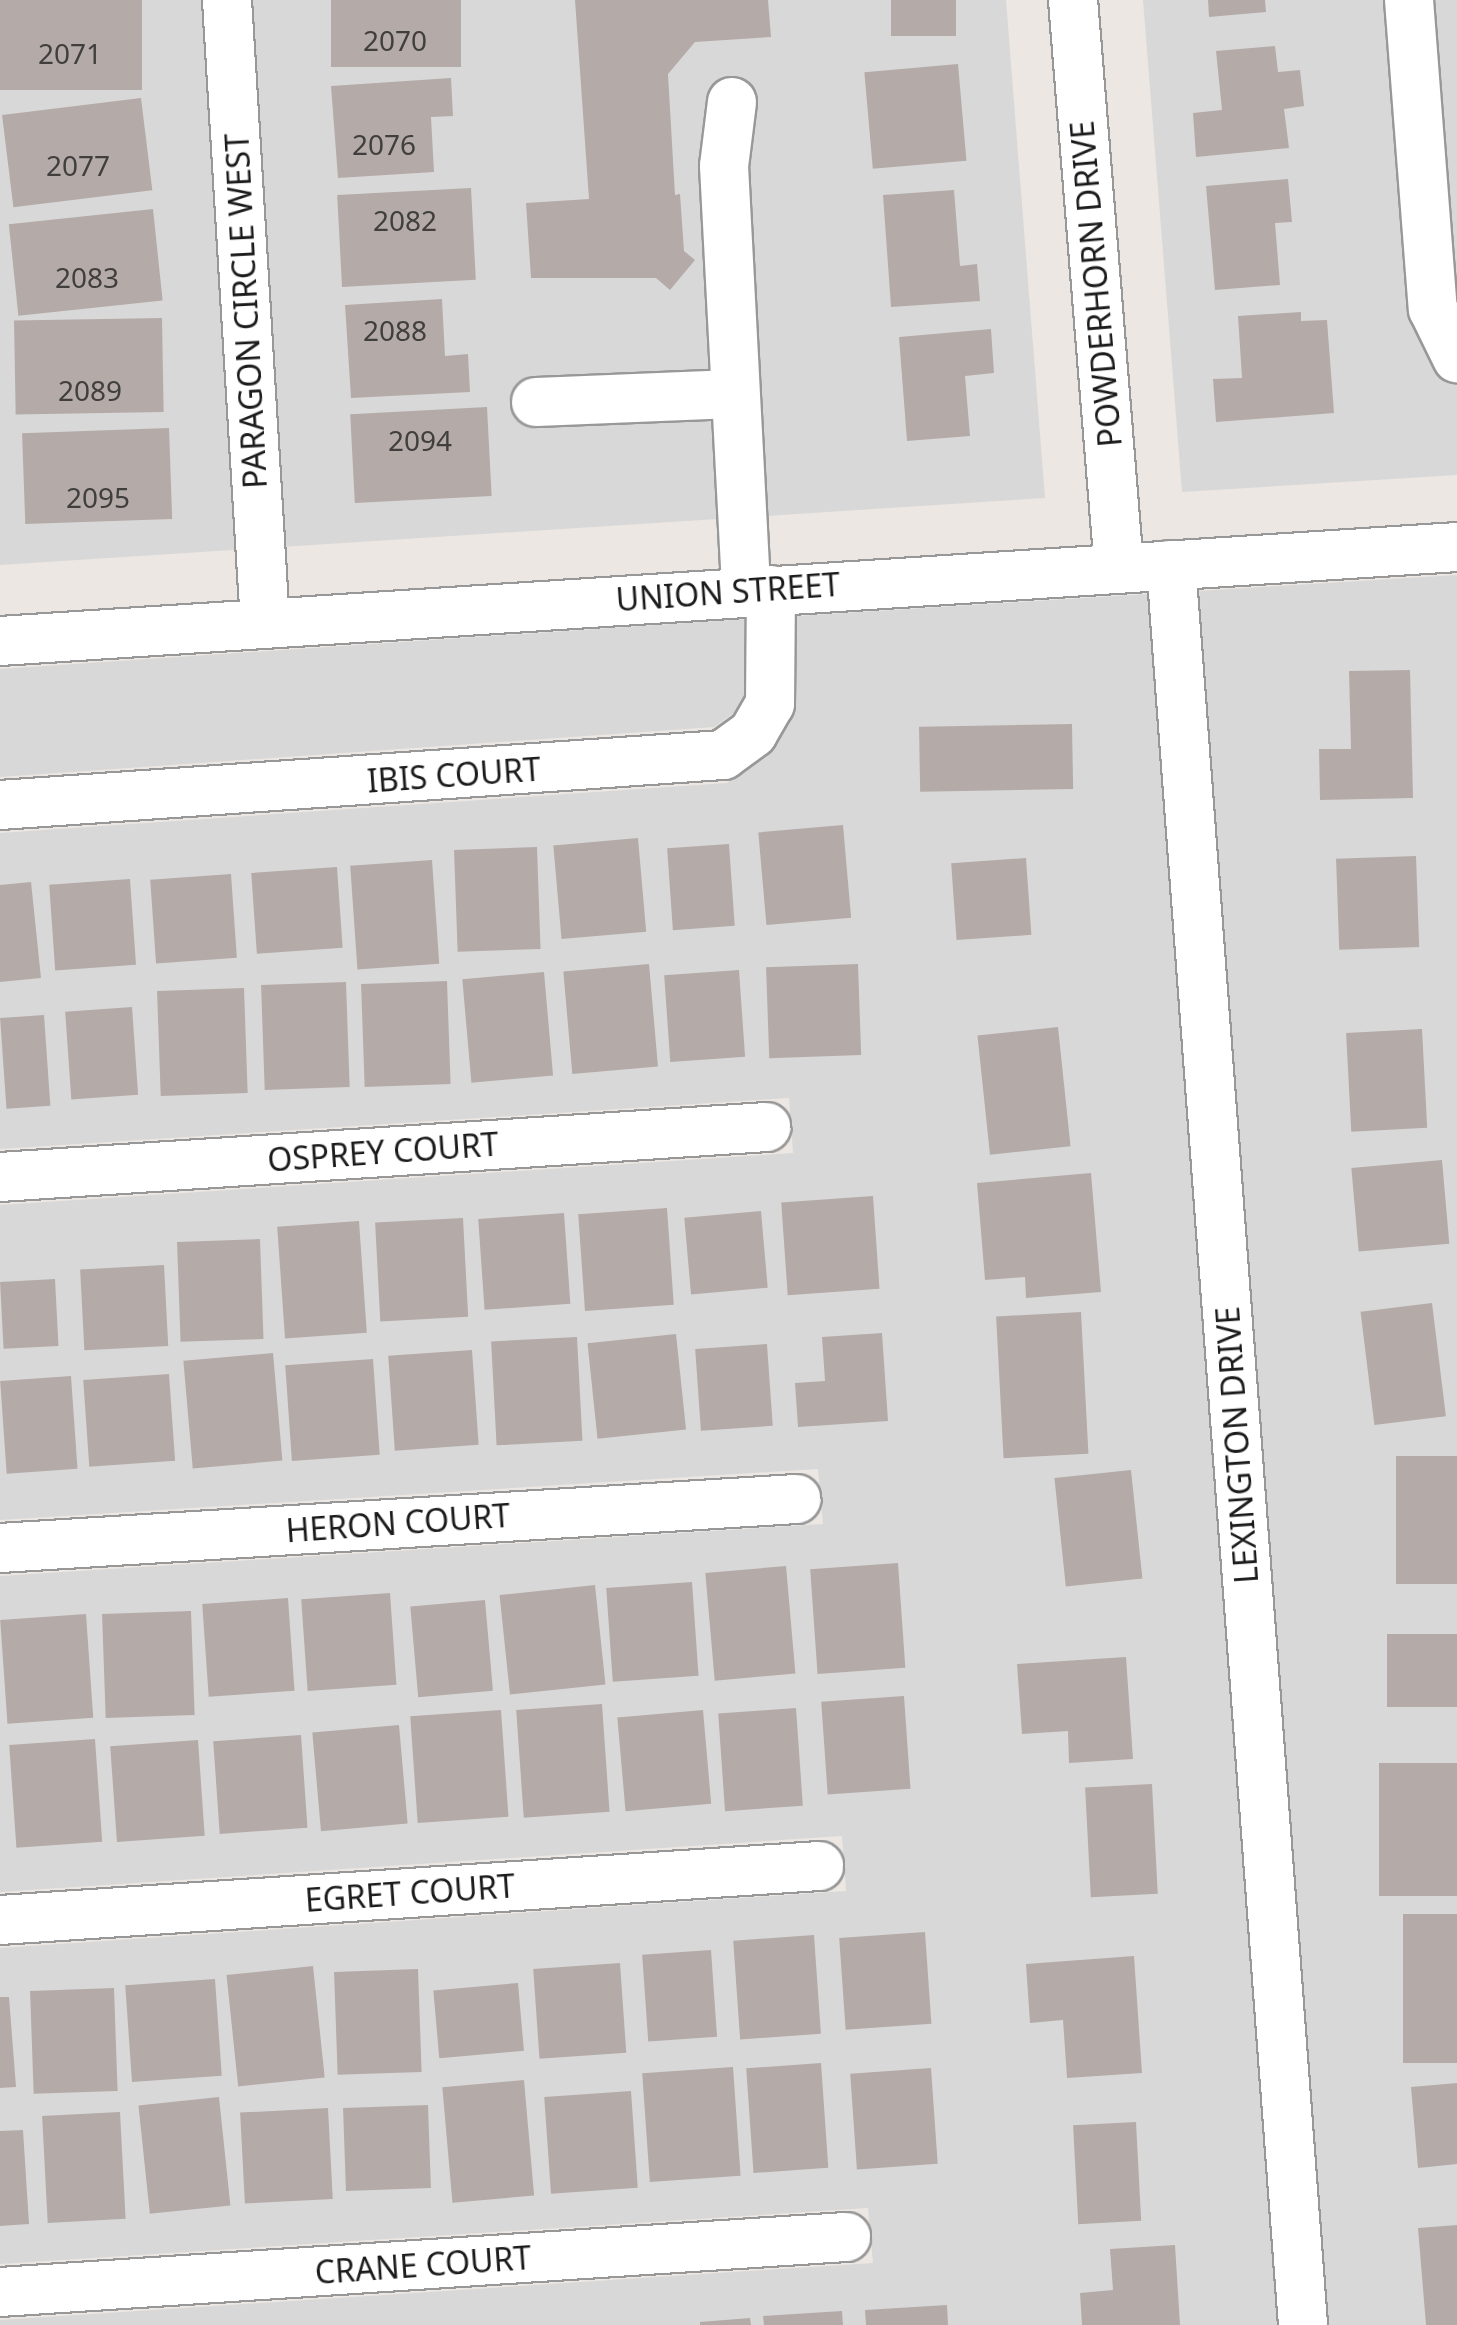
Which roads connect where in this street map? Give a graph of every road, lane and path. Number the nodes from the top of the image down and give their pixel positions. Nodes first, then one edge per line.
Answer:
1 (226, 0) edge
2 (1073, 0) edge
3 (1410, 0) edge
4 (732, 102) dead end
5 (1457, 358) edge
6 (734, 394) junction
7 (536, 402) dead end
8 (1457, 547) edge
9 (1171, 565) junction
10 (1119, 568) junction
11 (758, 590) junction
12 (264, 622) junction
13 (0, 640) edge
14 (0, 805) edge
15 (766, 1127) dead end
16 (0, 1176) edge
17 (796, 1499) dead end
18 (0, 1548) edge
19 (820, 1866) dead end
20 (0, 1920) edge
21 (846, 2238) dead end
22 (0, 2292) edge
23 (1302, 2325) edge

1 - 12 street, PARAGON CIRCLE WEST
2 - 10 street, POWDERHORN DRIVE
3 - 5 street
4 - 6 street, IBIS COURT
6 - 7 street
6 - 11 street, IBIS COURT
8 - 9 street, UNION STREET
9 - 10 street, UNION STREET
9 - 23 street, LEXINGTON DRIVE
10 - 11 street, UNION STREET
11 - 12 street, UNION STREET
11 - 14 street, IBIS COURT
12 - 13 street, UNION STREET
15 - 16 street, OSPREY COURT
17 - 18 street, HERON COURT
19 - 20 street, EGRET COURT
21 - 22 street, CRANE COURT

